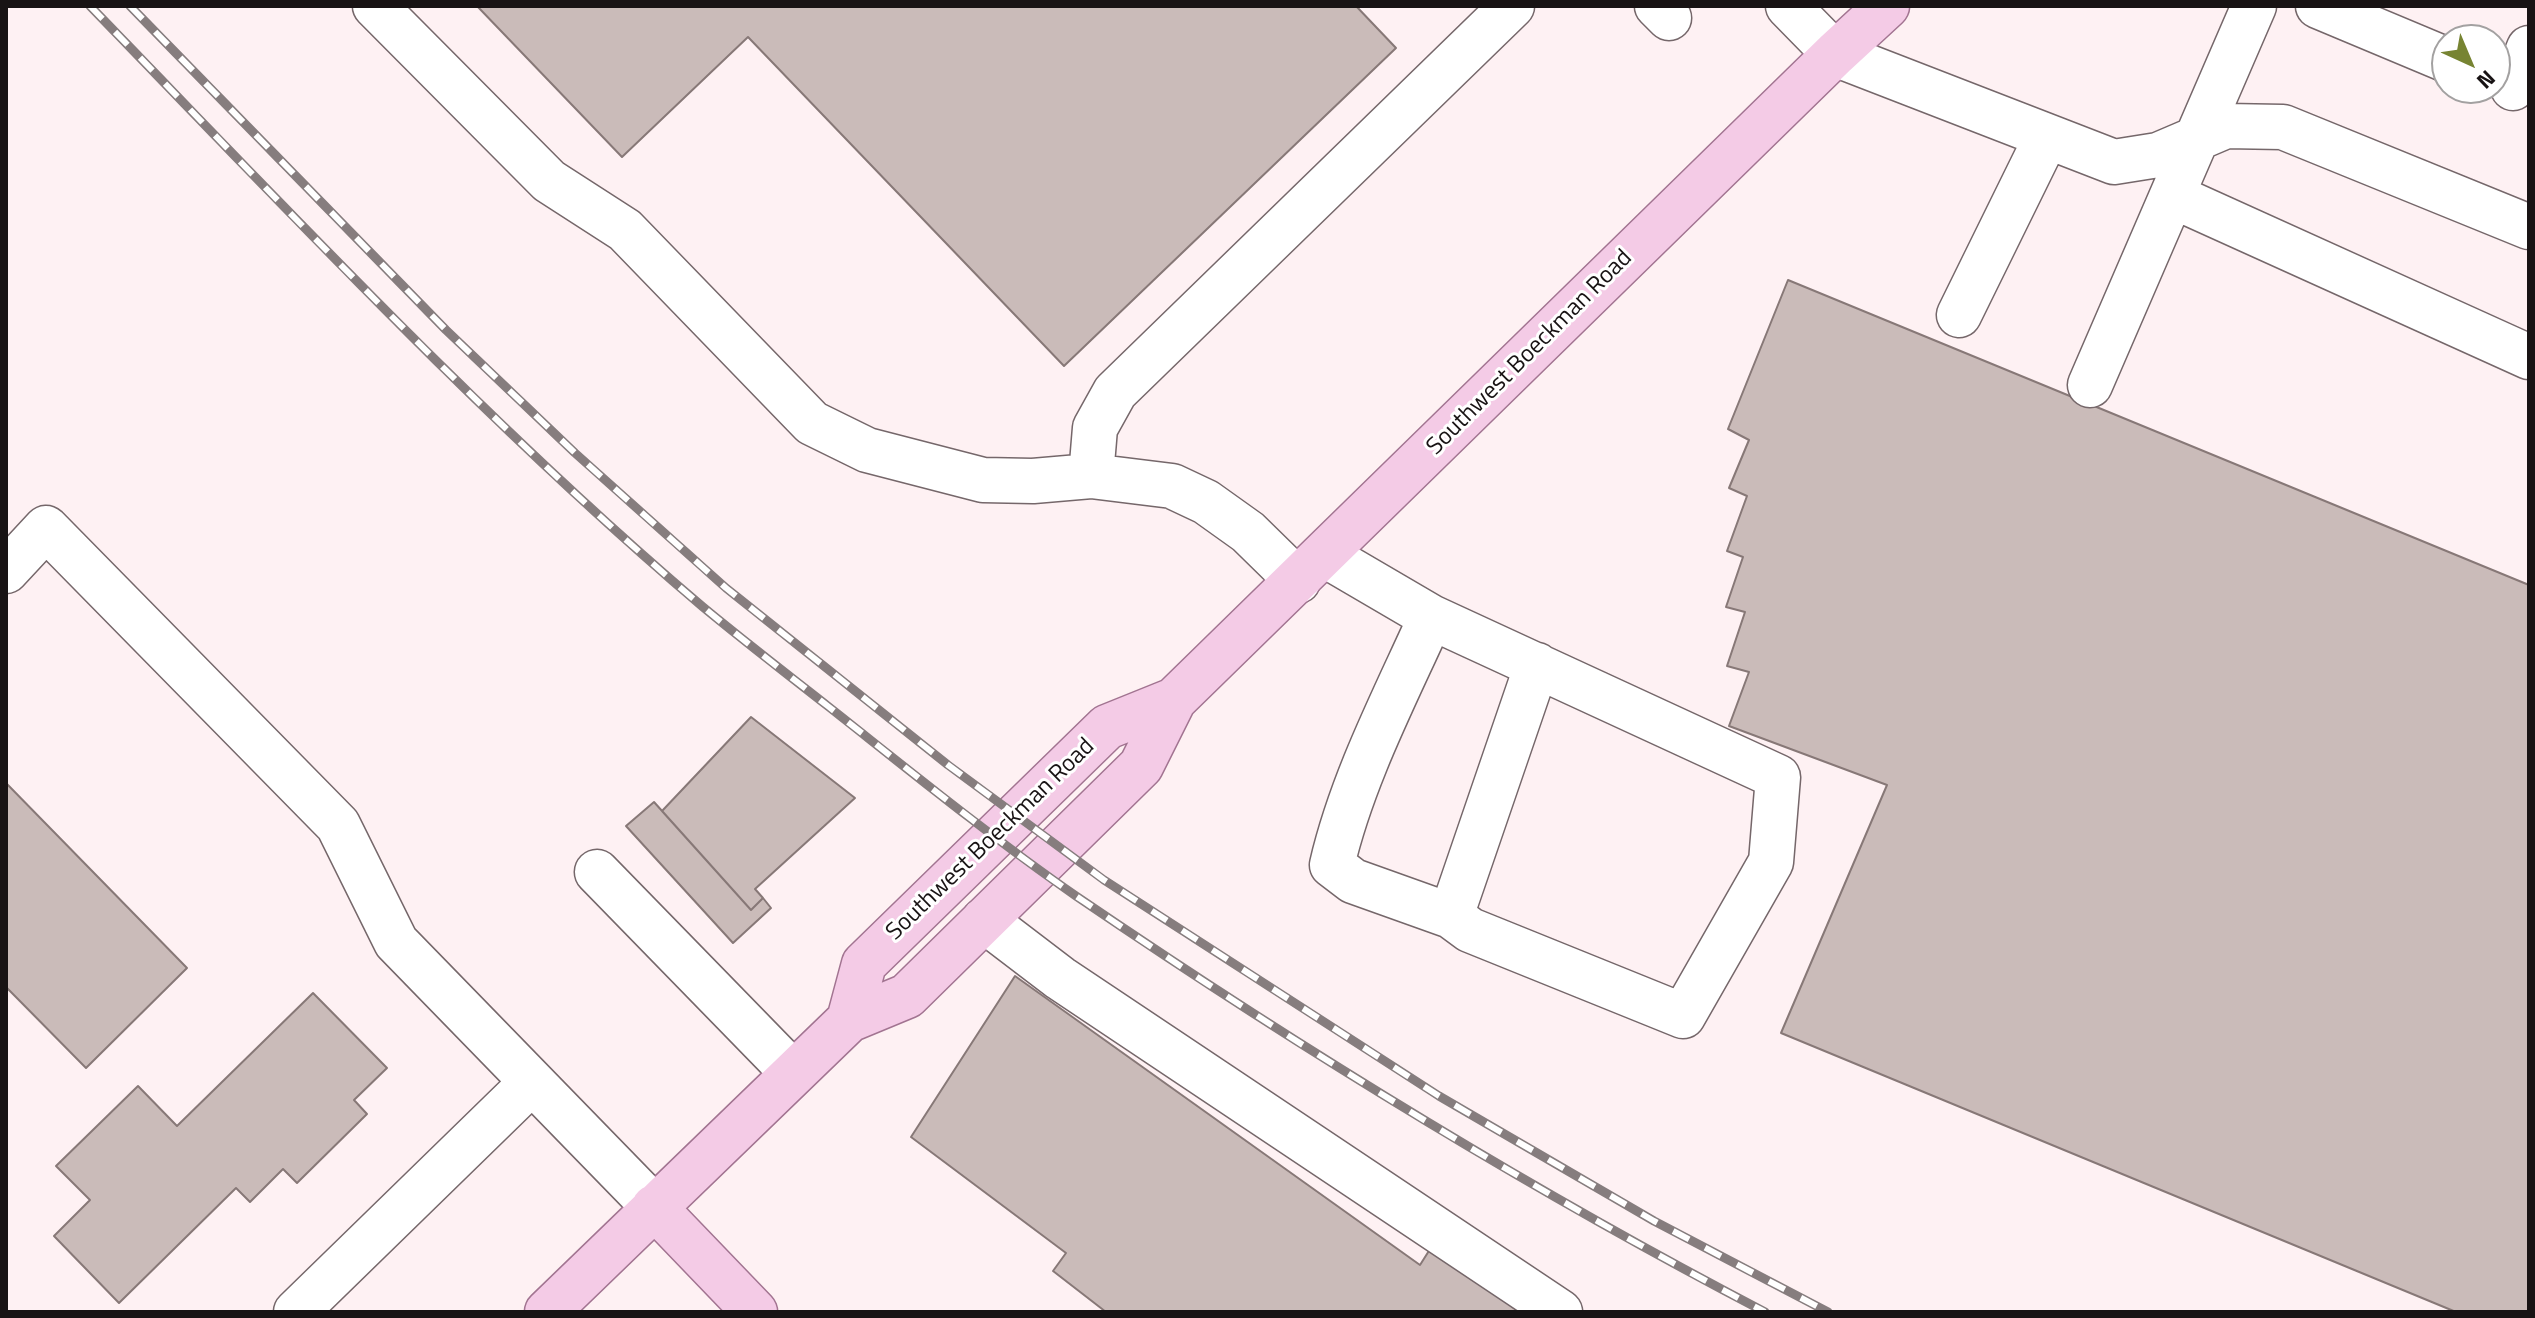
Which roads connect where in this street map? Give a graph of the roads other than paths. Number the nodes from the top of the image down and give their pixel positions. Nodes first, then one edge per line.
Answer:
1 (375, 6) edge
2 (1512, 6) edge
3 (1788, 6) edge
4 (1887, 6) edge
5 (2254, 6) edge
6 (2318, 6) edge
7 (2395, 21) edge
8 (2431, 48) edge
9 (2529, 48) edge
10 (1835, 54) junction
11 (2512, 88) edge
12 (2047, 136) junction
13 (2199, 138) junction
14 (2173, 196) junction
15 (2529, 227) edge
16 (1959, 315) dead end
17 (2529, 357) edge
18 (2090, 385) dead end
19 (1091, 476) junction
20 (1311, 568) junction
21 (6, 571) edge
22 (1431, 617) junction
23 (1537, 665) junction
24 (1174, 700) junction
25 (597, 872) dead end
26 (1451, 916) junction
27 (984, 920) junction
28 (849, 1020) junction
29 (792, 1072) junction
30 (532, 1082) junction
31 (654, 1207) junction
32 (296, 1312) edge
33 (547, 1312) edge
34 (755, 1312) edge
35 (1560, 1312) edge

1 - 19 lane
2 - 19 lane
3 - 10 lane
4 - 10 main road, Southwest Boeckman Road
5 - 13 lane
6 - 7 lane
7 - 8 lane
9 - 11 lane
10 - 12 lane
10 - 20 main road, Southwest Boeckman Road
12 - 13 lane
12 - 16 lane
13 - 14 lane
13 - 15 lane
14 - 17 lane
14 - 18 lane
19 - 20 lane
20 - 22 lane
20 - 24 main road, Southwest Boeckman Road
21 - 30 lane
22 - 23 lane
22 - 26 lane
23 - 26 lane
23 - 26 lane
24 - 27 main road, Southwest Boeckman Road
24 - 28 main road, Southwest Boeckman Road
25 - 29 lane
27 - 28 main road, Southwest Boeckman Road
27 - 35 lane
28 - 29 main road, Southwest Boeckman Road
29 - 31 main road, Southwest Boeckman Road
30 - 31 lane
30 - 32 lane
31 - 33 main road, Southwest Boeckman Road
31 - 34 main road

